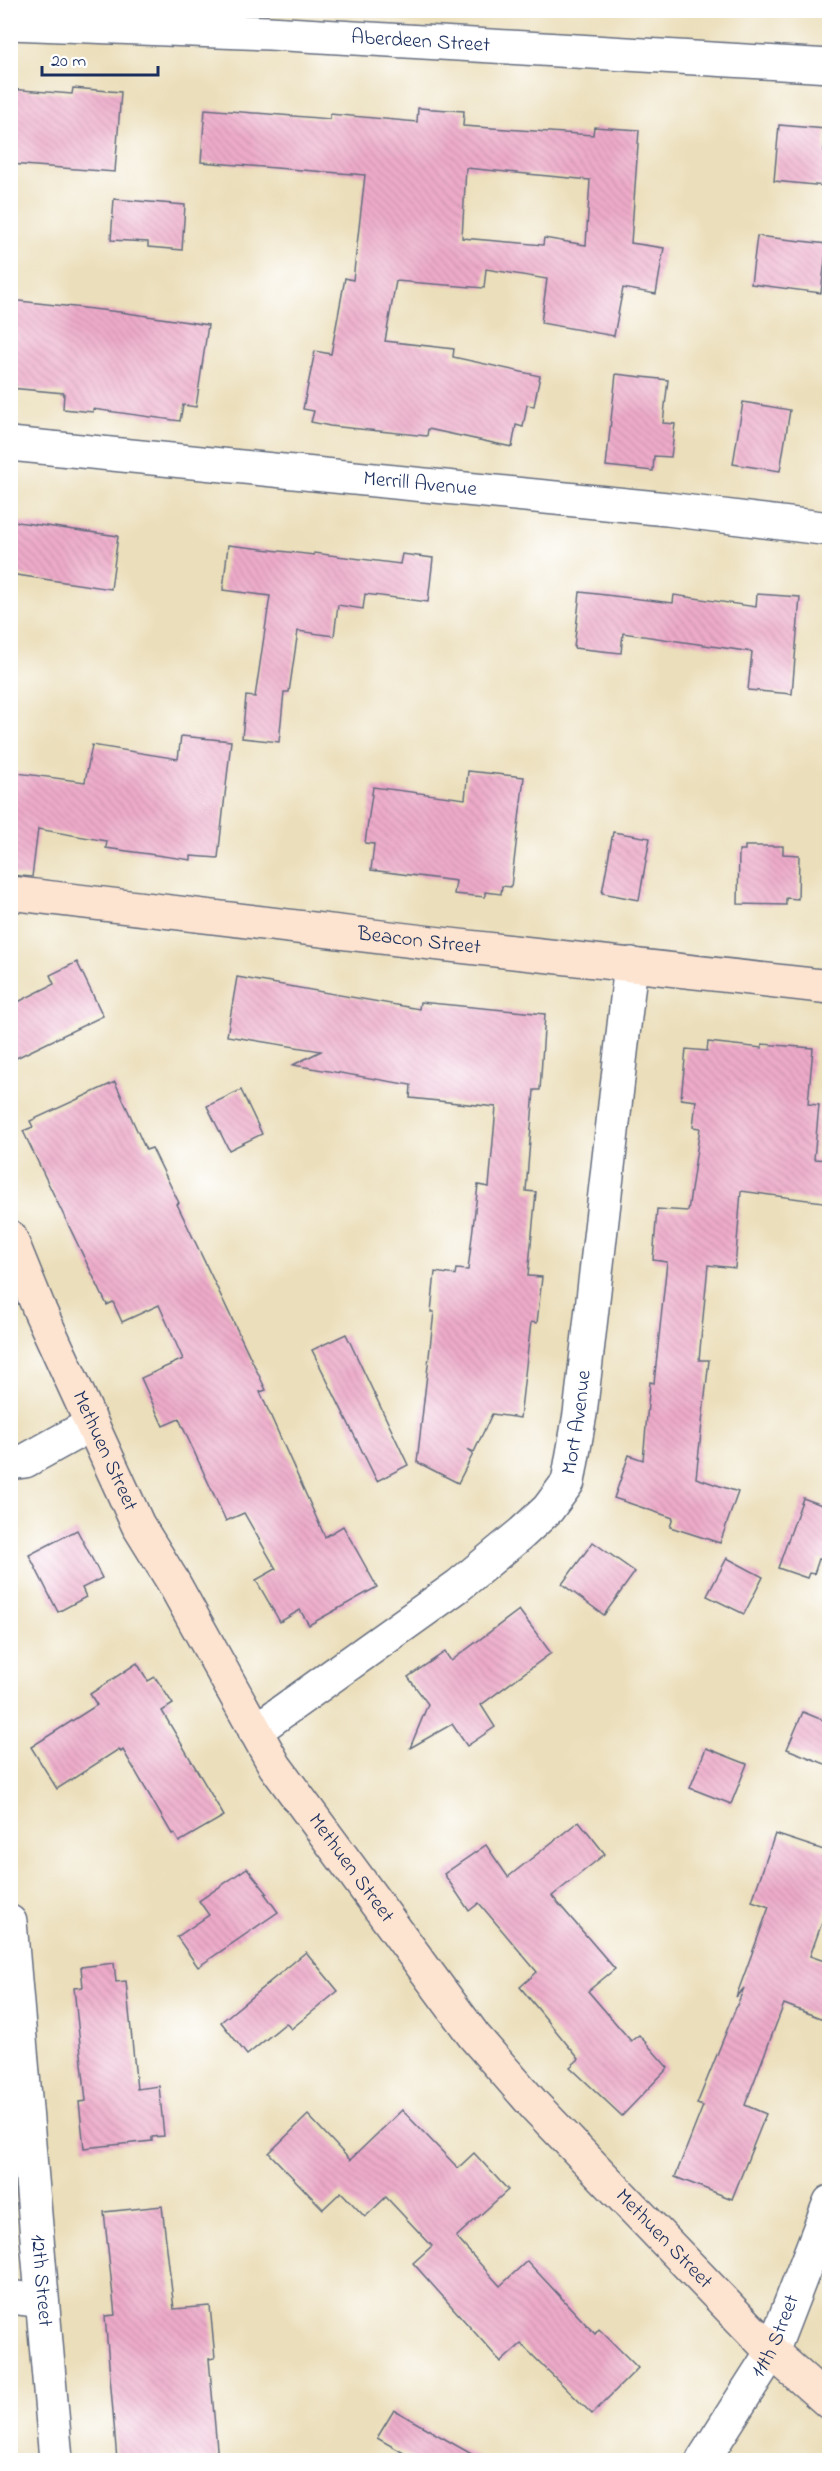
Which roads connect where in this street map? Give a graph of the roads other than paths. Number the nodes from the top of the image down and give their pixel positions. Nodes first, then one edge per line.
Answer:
1 (10, 23) edge
2 (830, 66) edge
3 (10, 444) edge
4 (830, 529) edge
5 (10, 893) edge
6 (631, 964) junction
7 (830, 987) edge
8 (10, 1237) edge
9 (90, 1425) junction
10 (10, 1463) edge
11 (255, 1731) junction
12 (10, 1922) edge
13 (830, 2202) edge
14 (26, 2299) edge
15 (772, 2352) junction
16 (830, 2403) edge
17 (56, 2460) edge
18 (703, 2460) edge

1 - 2 street, Aberdeen Street
3 - 4 street, Merrill Avenue
5 - 6 street, Beacon Street
6 - 7 street, Beacon Street
6 - 11 street, Mort Avenue
8 - 9 street, Methuen Street
9 - 10 street
9 - 11 street, Methuen Street
11 - 15 street, Methuen Street
12 - 14 street, 12th Street
13 - 15 street, 11th Street
14 - 17 street, 12th Street
15 - 16 street, Methuen Street
15 - 18 street, 11th Street

